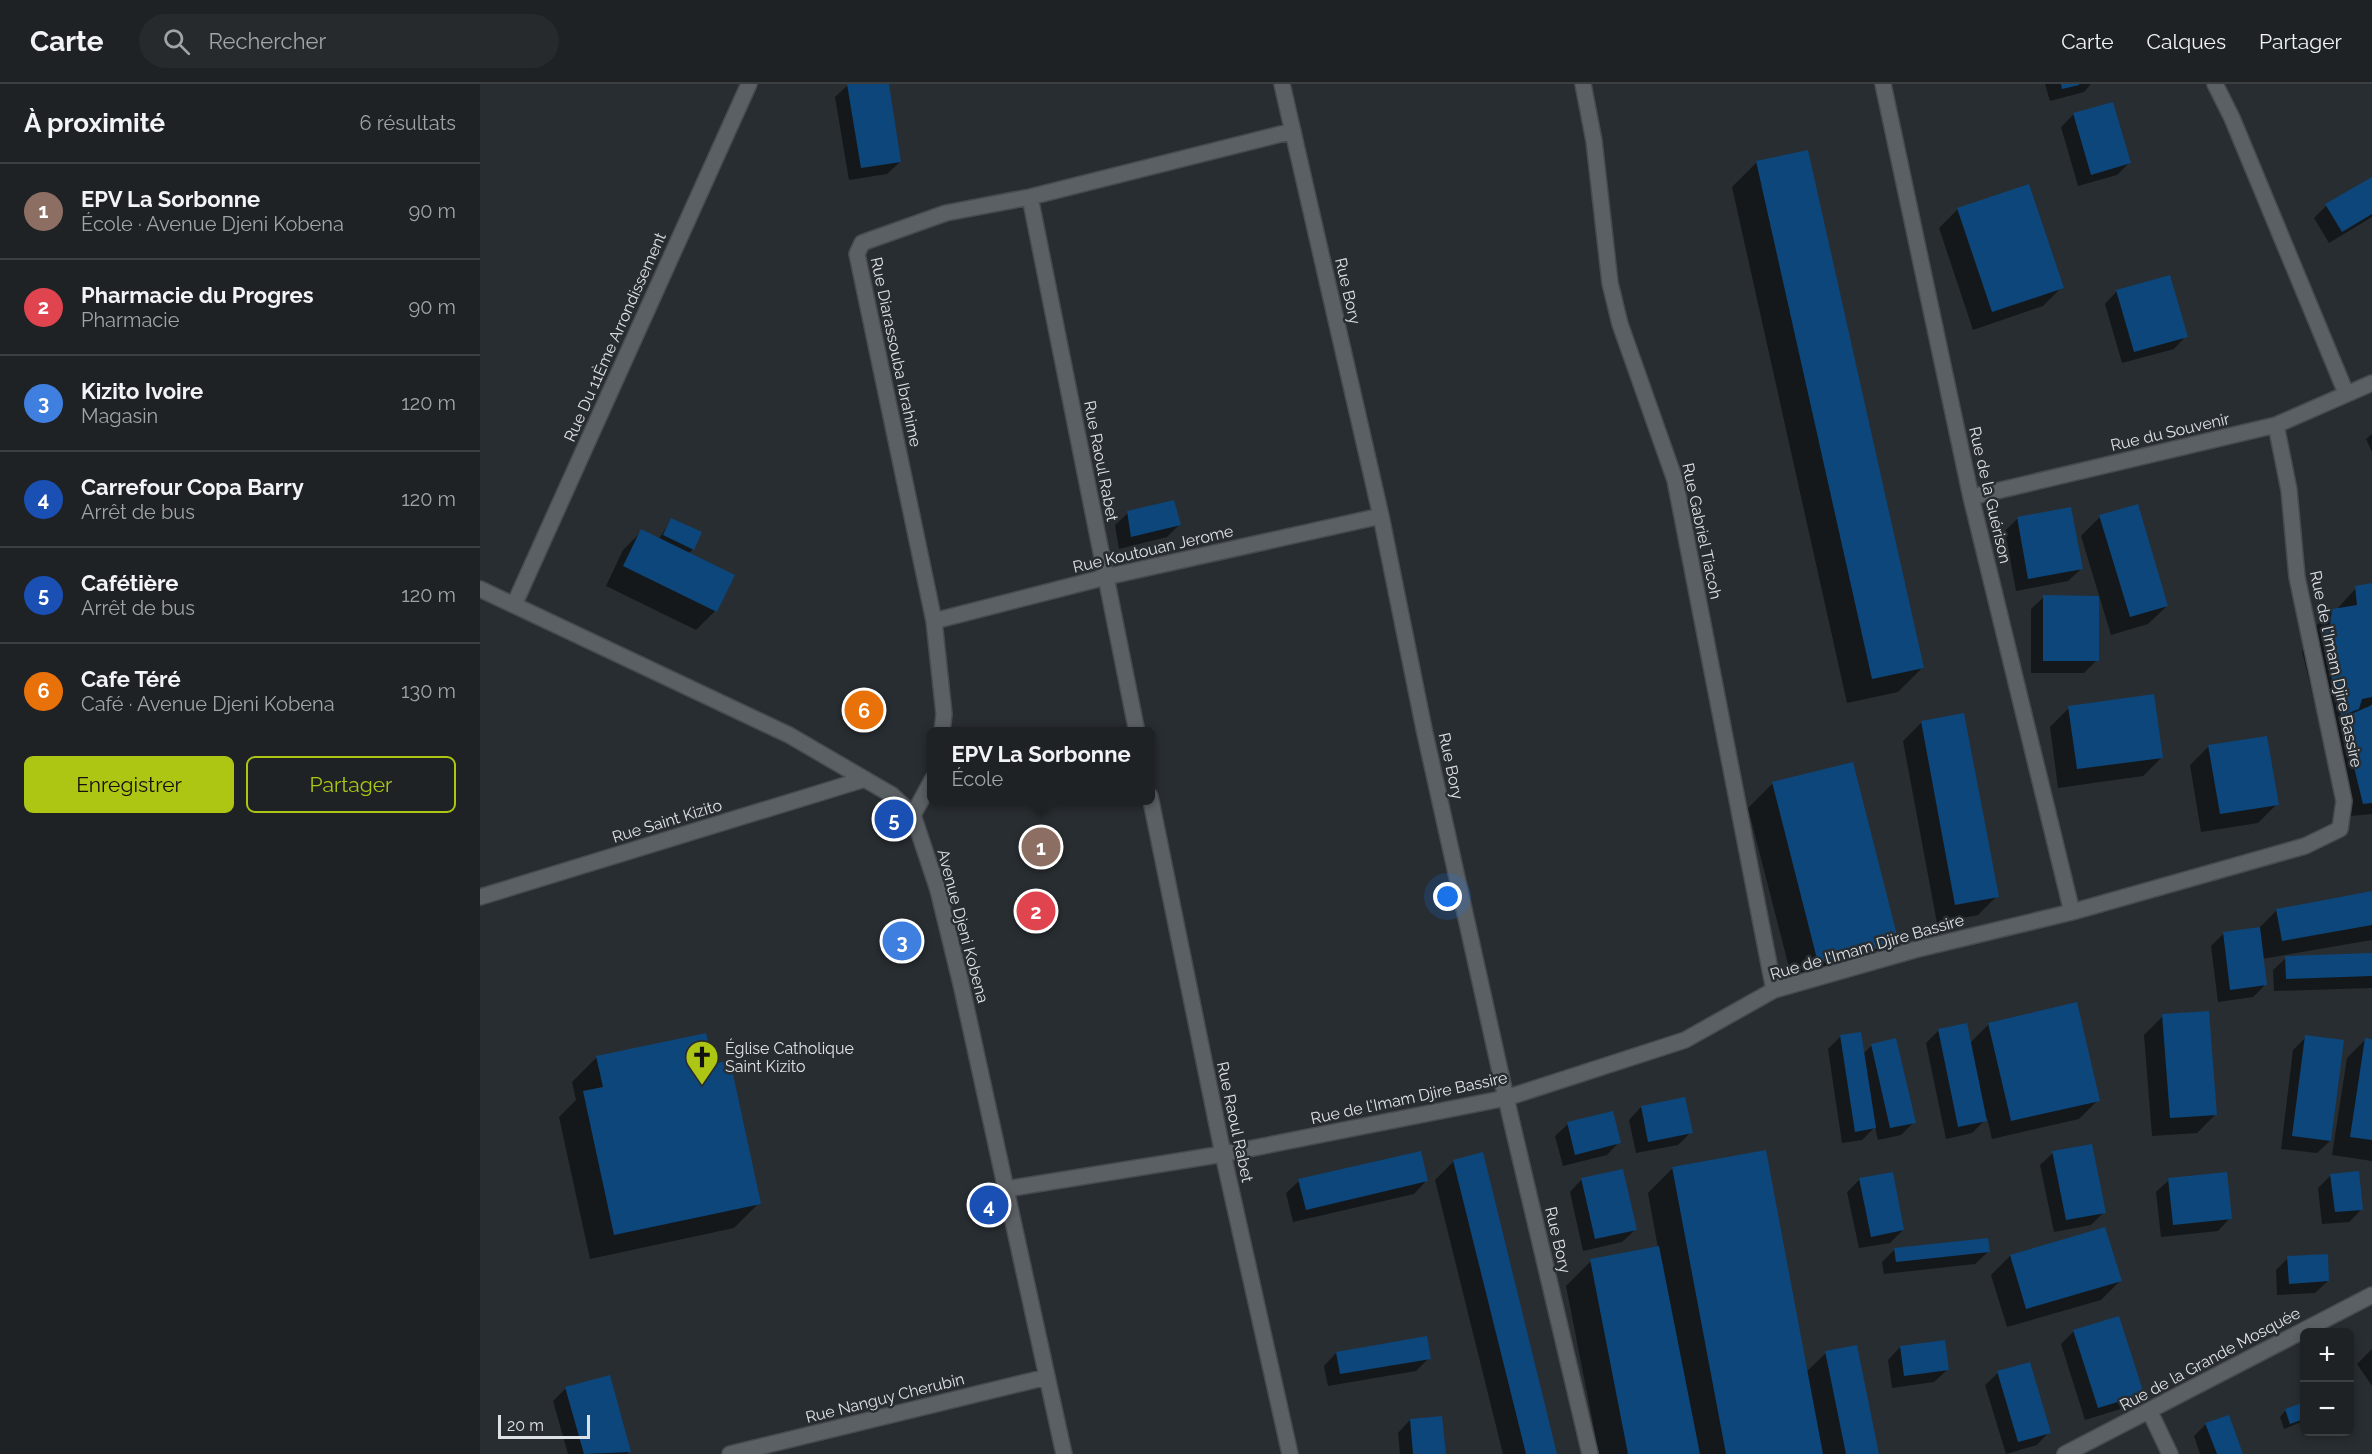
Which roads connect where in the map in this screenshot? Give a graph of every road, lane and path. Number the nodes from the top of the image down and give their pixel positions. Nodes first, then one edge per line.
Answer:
1 (749, 84) edge
2 (1282, 84) edge
3 (1583, 84) edge
4 (1883, 84) edge
5 (2215, 84) edge
6 (1293, 131) junction
7 (1030, 197) junction
8 (2372, 384) edge
9 (2346, 393) junction
10 (2276, 425) junction
11 (1971, 497) junction
12 (1381, 516) junction
13 (1106, 577) junction
14 (480, 590) edge
15 (514, 605) junction
16 (934, 621) junction
17 (943, 727) edge
18 (1136, 727) edge
19 (865, 779) junction
20 (927, 789) edge
21 (1152, 805) edge
22 (913, 815) junction
23 (480, 897) edge
24 (2072, 912) junction
25 (1774, 990) junction
26 (1506, 1098) junction
27 (1223, 1154) junction
28 (1006, 1189) junction
29 (2372, 1295) edge
30 (1047, 1377) junction
31 (2150, 1412) junction
32 (730, 1454) edge
33 (1064, 1454) edge
34 (1290, 1454) edge
35 (1590, 1454) edge
36 (2065, 1454) edge
37 (2170, 1454) edge

1 - 15 street, Rue Du 11Ème Arrondissement
2 - 6 street, Rue Bory
3 - 25 street, Rue Gabriel Tiacoh
4 - 11 street, Rue de la Guérison
5 - 9 street
6 - 7 street, Rue Diarassouba Ibrahime
6 - 12 street, Rue Bory
7 - 13 street, Rue Raoul Rabet
7 - 16 street, Rue Diarassouba Ibrahime
8 - 9 street, Rue du Souvenir
9 - 10 street, Rue du Souvenir
10 - 11 street, Rue du Souvenir
10 - 24 street, Rue de l'Imam Djire Bassire
11 - 24 street, Rue de la Guérison
12 - 13 street, Rue Koutouan Jerome
12 - 26 street, Rue Bory
13 - 16 street, Rue Koutouan Jerome
13 - 18 street, Rue Raoul Rabet
14 - 15 street, Avenue Djeni Kobena
15 - 19 street, Avenue Djeni Kobena
16 - 17 street, Rue Diarassouba Ibrahime
19 - 22 street, Avenue Djeni Kobena
19 - 23 street, Rue Saint Kizito
20 - 22 street
21 - 27 street, Rue Raoul Rabet
22 - 28 street, Avenue Djeni Kobena
24 - 25 street, Rue de l'Imam Djire Bassire
25 - 26 street, Rue de l'Imam Djire Bassire
26 - 27 street, Rue de l'Imam Djire Bassire
26 - 35 street, Rue Bory
27 - 28 street, Rue de l'Imam Djire Bassire
27 - 34 street, Rue Raoul Rabet
28 - 30 street, Avenue Djeni Kobena
29 - 31 street, Rue de la Grande Mosquée
30 - 32 street, Rue Nanguy Cherubin
30 - 33 street, Avenue Djeni Kobena
31 - 36 street, Rue de la Grande Mosquée
31 - 37 street

